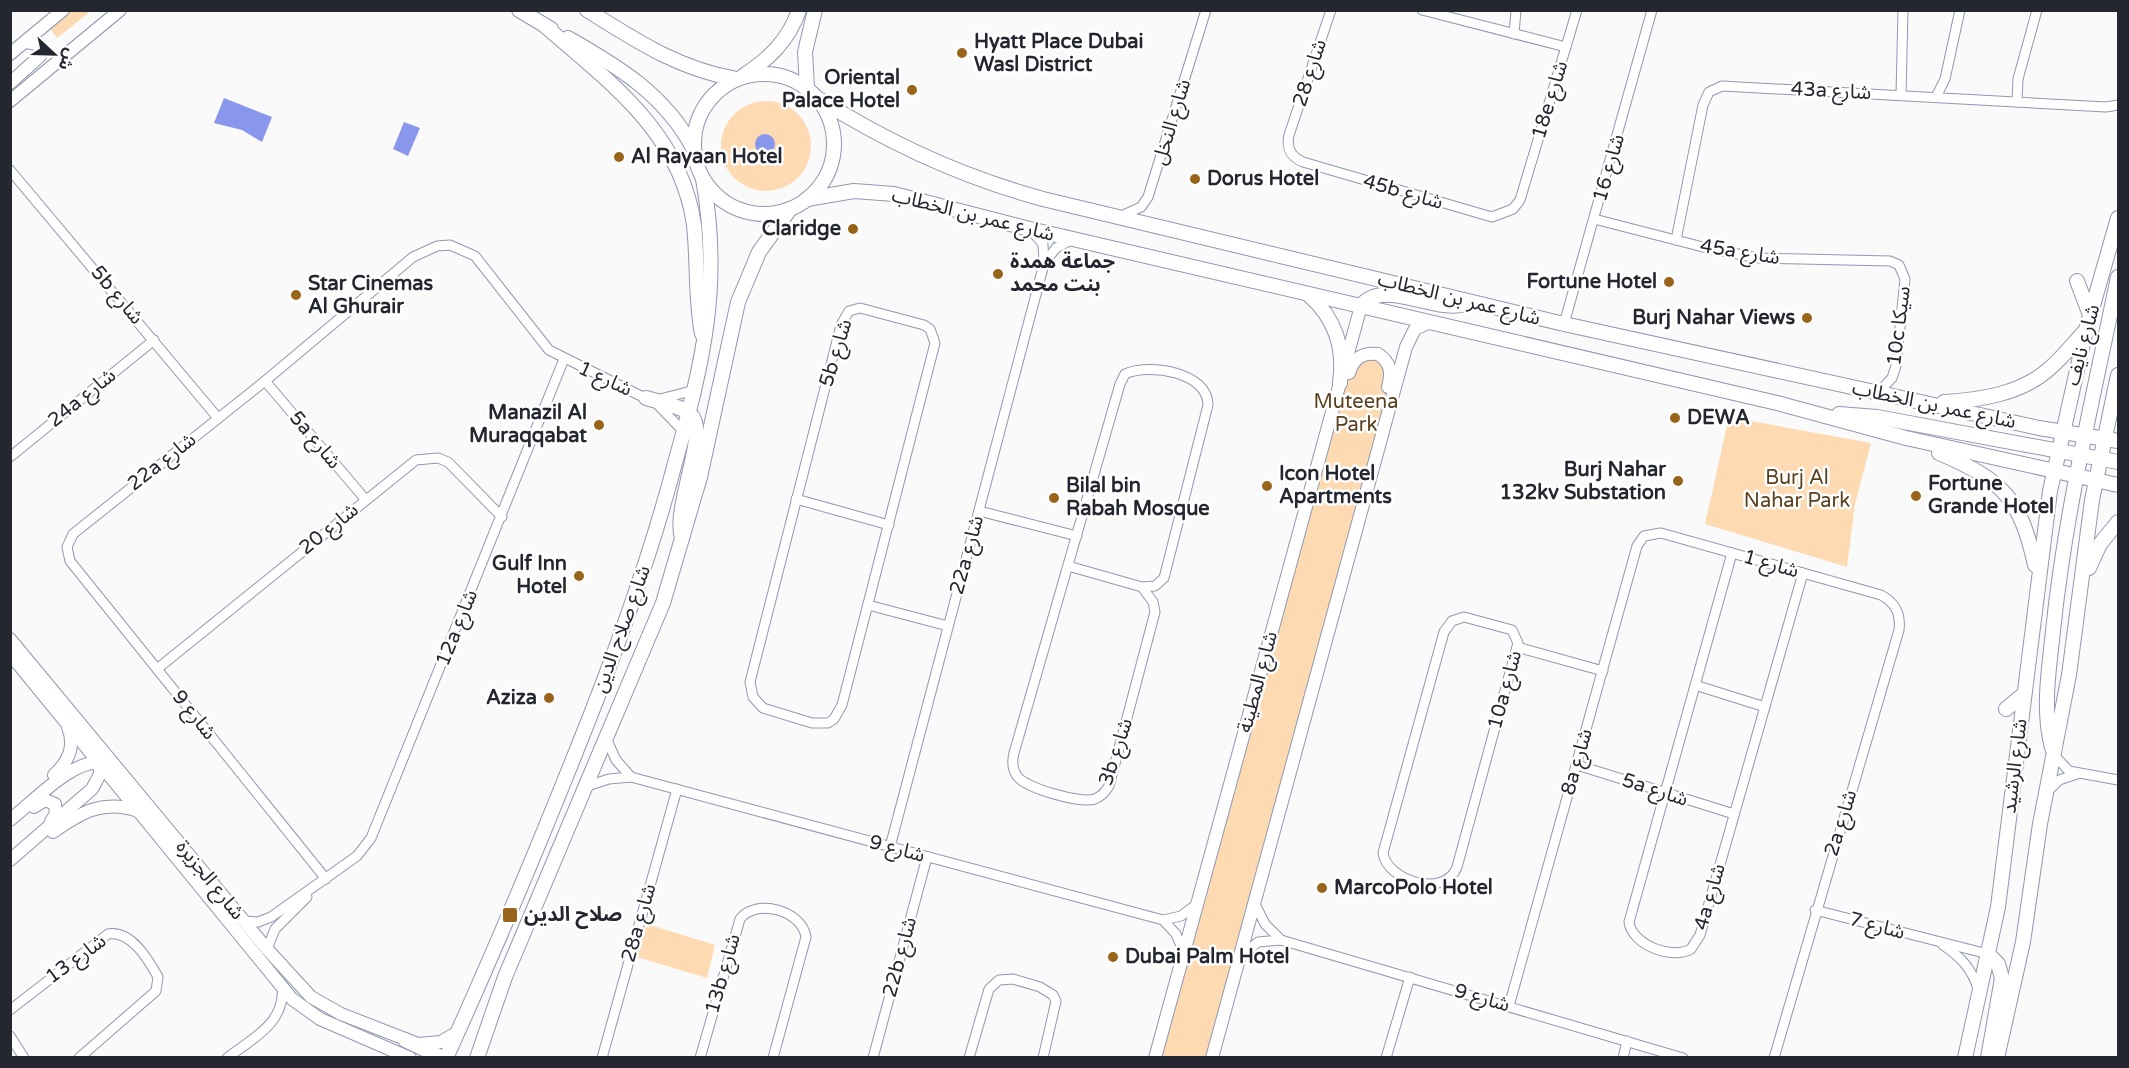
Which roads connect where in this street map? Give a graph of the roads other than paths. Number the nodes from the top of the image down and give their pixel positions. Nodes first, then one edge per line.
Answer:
1 (63, 10) edge
2 (120, 10) edge
3 (519, 10) edge
4 (587, 10) edge
5 (799, 10) edge
6 (815, 10) edge
7 (1206, 10) edge
8 (1330, 10) edge
9 (1422, 10) edge
10 (1516, 10) edge
11 (1576, 10) edge
12 (1652, 10) edge
13 (1903, 10) edge
14 (1960, 10) edge
15 (2037, 10) edge
16 (544, 25) junction
17 (1514, 34) junction
18 (26, 42) junction
19 (1566, 47) junction
20 (10, 54) edge
21 (739, 77) junction
22 (10, 83) edge
23 (807, 87) junction
24 (1900, 95) junction
25 (1936, 98) junction
26 (819, 99) junction
27 (10, 101) edge
28 (2017, 102) junction
29 (2118, 105) edge
30 (2106, 107) junction
31 (2118, 112) edge
32 (1289, 135) joint
33 (694, 149) junction
34 (12, 170) edge
35 (703, 180) junction
36 (1523, 189) joint
37 (807, 199) junction
38 (790, 209) junction
39 (1118, 217) junction
40 (2118, 218) edge
41 (1594, 219) junction
42 (1030, 228) junction
43 (1074, 239) junction
44 (1676, 240) junction
45 (1890, 261) joint
46 (1044, 264) junction
47 (2118, 277) edge
48 (2076, 281) dead end
49 (1307, 293) junction
50 (1471, 302) junction
51 (1361, 306) junction
52 (2090, 315) junction
53 (1430, 322) junction
54 (1564, 324) junction
55 (2086, 330) junction
56 (154, 340) junction
57 (705, 345) junction
58 (564, 359) junction
59 (2118, 375) edge
60 (264, 381) junction
61 (1340, 383) junction
62 (695, 390) junction
63 (1878, 393) junction
64 (646, 398) junction
65 (1922, 402) junction
66 (689, 413) junction
67 (1821, 415) junction
68 (218, 417) junction
69 (684, 432) junction
70 (2061, 433) junction
71 (2085, 436) junction
72 (1325, 437) junction
73 (1905, 438) junction
74 (2104, 439) junction
75 (2118, 441) edge
76 (2057, 452) junction
77 (2082, 456) junction
78 (10, 457) edge
79 (2100, 459) junction
80 (2118, 462) edge
81 (2054, 472) junction
82 (2078, 477) junction
83 (2096, 480) junction
84 (2118, 485) edge
85 (365, 499) junction
86 (796, 499) junction
87 (1364, 502) junction
88 (979, 511) junction
89 (502, 517) junction
90 (2118, 522) edge
91 (889, 525) junction
92 (1661, 533) joint
93 (1077, 536) junction
94 (683, 540) junction
95 (67, 547) joint
96 (1732, 554) junction
97 (1068, 566) junction
98 (1803, 573) junction
99 (2037, 585) junction
100 (1142, 587) junction
101 (2082, 587) junction
102 (1881, 596) joint
103 (868, 605) junction
104 (948, 626) junction
105 (10, 639) edge
106 (1517, 647) junction
107 (10, 654) edge
108 (157, 669) junction
109 (1602, 671) junction
110 (1695, 686) junction
111 (2024, 694) junction
112 (1765, 707) junction
113 (2006, 709) dead end
114 (65, 721) junction
115 (607, 740) junction
116 (98, 744) junction
117 (2054, 755) junction
118 (100, 763) junction
119 (1577, 765) junction
120 (2077, 774) junction
121 (631, 777) junction
122 (2118, 780) edge
123 (587, 786) junction
124 (677, 789) junction
125 (1665, 793) junction
126 (2046, 794) junction
127 (138, 811) junction
128 (1734, 814) junction
129 (12, 819) edge
130 (179, 842) junction
131 (28, 844) junction
132 (890, 847) junction
133 (10, 854) edge
134 (927, 857) junction
135 (10, 860) edge
136 (326, 879) junction
137 (1196, 904) junction
138 (1254, 904) junction
139 (1815, 910) junction
140 (1162, 920) junction
141 (244, 921) junction
142 (1281, 940) junction
143 (1939, 942) junction
144 (267, 949) junction
145 (1183, 951) junction
146 (1988, 954) junction
147 (1240, 957) junction
148 (1410, 977) junction
149 (282, 986) junction
150 (1979, 993) junction
151 (1509, 1006) junction
152 (10, 1010) edge
153 (456, 1033) junction
154 (10, 1036) edge
155 (405, 1040) junction
156 (1627, 1041) junction
157 (24, 1058) edge
158 (79, 1058) edge
159 (227, 1058) edge
160 (410, 1058) edge
161 (444, 1058) edge
162 (477, 1058) edge
163 (602, 1058) edge
164 (699, 1058) edge
165 (773, 1058) edge
166 (873, 1058) edge
167 (969, 1058) edge
168 (1043, 1058) edge
169 (1155, 1058) edge
170 (1212, 1058) edge
171 (1386, 1058) edge
172 (1623, 1058) edge
173 (1683, 1058) edge
174 (1774, 1058) edge
175 (1965, 1058) edge
176 (1988, 1058) edge
177 (1997, 1058) edge

1 - 18 street
2 - 27 street
3 - 16 main road
4 - 21 main road
5 - 21 main road
6 - 23 main road
7 - 39 street, شارع النخل
8 - 32 street, شارع 28
9 - 17 street
10 - 17 street
11 - 19 street, 18e شارع
12 - 41 street, شارع 16
13 - 24 street
14 - 25 street
15 - 28 street
16 - 33 main road
16 - 57 main road
17 - 19 street
18 - 20 street
18 - 22 street
19 - 36 street, 18e شارع
21 - 23 main road
21 - 33 main road
23 - 26 main road
24 - 25 street, 43a شارع
24 - 44 street, 43a شارع
25 - 28 street, 43a شارع
26 - 37 main road
26 - 39 main road, شارع عمر بن الخطاب
28 - 30 street, 43a شارع
29 - 30 street, 43a شارع
30 - 31 street, 43a شارع
32 - 36 street, 45b شارع
33 - 35 main road
34 - 56 street, 5b شارع
35 - 38 main road
35 - 57 main road, شارع صلاح الدين
37 - 38 main road
37 - 42 main road, شارع عمر بن الخطاب
38 - 94 main road, شارع صلاح الدين
39 - 50 main road, شارع عمر بن الخطاب
40 - 52 main road, شارع نايف
41 - 44 street, 45a شارع
41 - 54 street, شارع 16
42 - 43 main road, شارع عمر بن الخطاب
42 - 46 street, 22a شارع
43 - 46 street
43 - 49 main road, شارع عمر بن الخطاب
44 - 45 street, 45a شارع
45 - 63 street, 10c سيكا
46 - 88 street, 22a شارع
47 - 71 main road
48 - 52 main road
49 - 51 main road, شارع عمر بن الخطاب
49 - 61 main road
50 - 51 main road
50 - 54 main road, شارع عمر بن الخطاب
51 - 53 main road, شارع عمر بن الخطاب
51 - 61 street, شارع المطينة
52 - 55 main road, شارع نايف
53 - 67 main road, شارع عمر بن الخطاب
53 - 87 street
54 - 63 main road, شارع عمر بن الخطاب
55 - 65 main road
55 - 70 main road, شارع نايف
56 - 68 street, 5b شارع
56 - 78 street, 24a شارع
57 - 62 main road, شارع صلاح الدين
58 - 60 street, شارع 1
58 - 64 street, شارع 1
58 - 89 street, 12a شارع
59 - 74 main road
60 - 68 street, 22a شارع
60 - 85 street, 5a شارع
61 - 72 street, شارع المطينة
62 - 64 street, شارع 1
62 - 66 main road, شارع صلاح الدين
63 - 65 main road, شارع عمر بن الخطاب
64 - 66 main road
64 - 69 street, شارع 1
65 - 70 main road, شارع عمر بن الخطاب
66 - 69 main road, شارع صلاح الدين
66 - 94 main road
67 - 73 main road, شارع عمر بن الخطاب
67 - 76 main road
68 - 95 street, 22a شارع
69 - 153 main road, شارع صلاح الدين
70 - 71 main road, شارع عمر بن الخطاب
70 - 76 main road, شارع نايف
71 - 74 main road, شارع عمر بن الخطاب
71 - 77 main road
72 - 87 street
72 - 137 street, شارع المطينة
73 - 81 main road, شارع عمر بن الخطاب
73 - 99 main road
74 - 75 main road, شارع عمر بن الخطاب
74 - 79 main road
76 - 77 main road
76 - 81 main road, شارع نايف
77 - 79 main road
77 - 82 main road
79 - 80 main road
79 - 83 main road
81 - 82 main road, شارع عمر بن الخطاب
81 - 99 main road, شارع الرشيد
82 - 83 main road, شارع عمر بن الخطاب
82 - 117 main road
83 - 84 main road, شارع عمر بن الخطاب
83 - 101 main road, شارع الرشيد
85 - 89 street, شارع 20
85 - 108 street, شارع 20
86 - 91 street
86 - 91 street, 5b شارع
86 - 103 street, 5b شارع
87 - 138 street
88 - 93 street
88 - 104 street, 22a شارع
89 - 136 street, 12a شارع
90 - 101 main road
91 - 103 street, 5b شارع
92 - 96 street, شارع 1
92 - 109 street, 8a شارع
93 - 97 street, 3b شارع
93 - 100 street, 3b شارع
94 - 115 main road, شارع صلاح الدين
95 - 108 street, شارع 9
96 - 98 street, شارع 1
96 - 110 street, 4a شارع
97 - 100 street
97 - 100 street, 3b شارع
98 - 102 street, شارع 1
98 - 112 street, 4a شارع
99 - 111 main road, شارع الرشيد
101 - 117 main road, شارع الرشيد
102 - 139 street, 2a شارع
103 - 104 street
104 - 132 street, 22a شارع
105 - 116 street, شارع الجزيرة
106 - 106 street, 10a شارع
106 - 109 street
107 - 114 street, شارع الجزيرة
108 - 136 street, شارع 9
109 - 119 street, 8a شارع
110 - 112 street
110 - 125 street, 4a شارع
111 - 113 main road
111 - 146 main road, شارع الرشيد
112 - 128 street, 4a شارع
114 - 118 street, شارع الجزيرة
114 - 129 street
115 - 121 street
115 - 123 main road, شارع صلاح الدين
116 - 118 street
116 - 130 street, شارع الجزيرة
117 - 120 street
117 - 126 main road, شارع الرشيد
118 - 127 street, شارع الجزيرة
118 - 129 street
118 - 130 street
118 - 131 street
119 - 125 street, 5a شارع
119 - 151 street, 8a شارع
120 - 122 street
120 - 126 street
121 - 123 street, شارع 9
121 - 124 street, شارع 9
123 - 162 main road, شارع صلاح الدين
124 - 132 street, شارع 9
124 - 163 street, 28a شارع
125 - 128 street, 5a شارع
125 - 128 street, 4a شارع
126 - 177 main road, شارع الرشيد
127 - 131 street
127 - 149 street, شارع الجزيرة
129 - 133 street
130 - 141 street, شارع الجزيرة
131 - 135 street
132 - 134 street, شارع 9
134 - 140 street, شارع 9
134 - 166 street, 22b شارع
136 - 141 street, 12a شارع
136 - 144 street, 12a شارع
137 - 140 street
137 - 145 street, شارع المطينة
138 - 142 street
138 - 147 street
139 - 143 street, شارع 7
139 - 174 street, 2a شارع
140 - 145 street
141 - 144 street, شارع الجزيرة
142 - 147 street, شارع 9
142 - 148 street, شارع 9
143 - 146 street, شارع 7
143 - 150 street, شارع 7
144 - 155 street, شارع الجزيرة
145 - 169 street, شارع المطينة
146 - 150 main road, شارع الرشيد
146 - 176 main road
147 - 170 street
148 - 151 street, شارع 9
148 - 171 street
149 - 159 street
149 - 160 street, شارع الجزيرة
150 - 175 main road, شارع الرشيد
151 - 156 street, شارع 9
152 - 158 street, شارع 13
153 - 155 street, شارع الجزيرة
153 - 161 main road, شارع صلاح الدين
154 - 157 street
155 - 161 main road
156 - 172 street
156 - 173 street, شارع 9
164 - 165 street, 13b شارع
167 - 168 street

